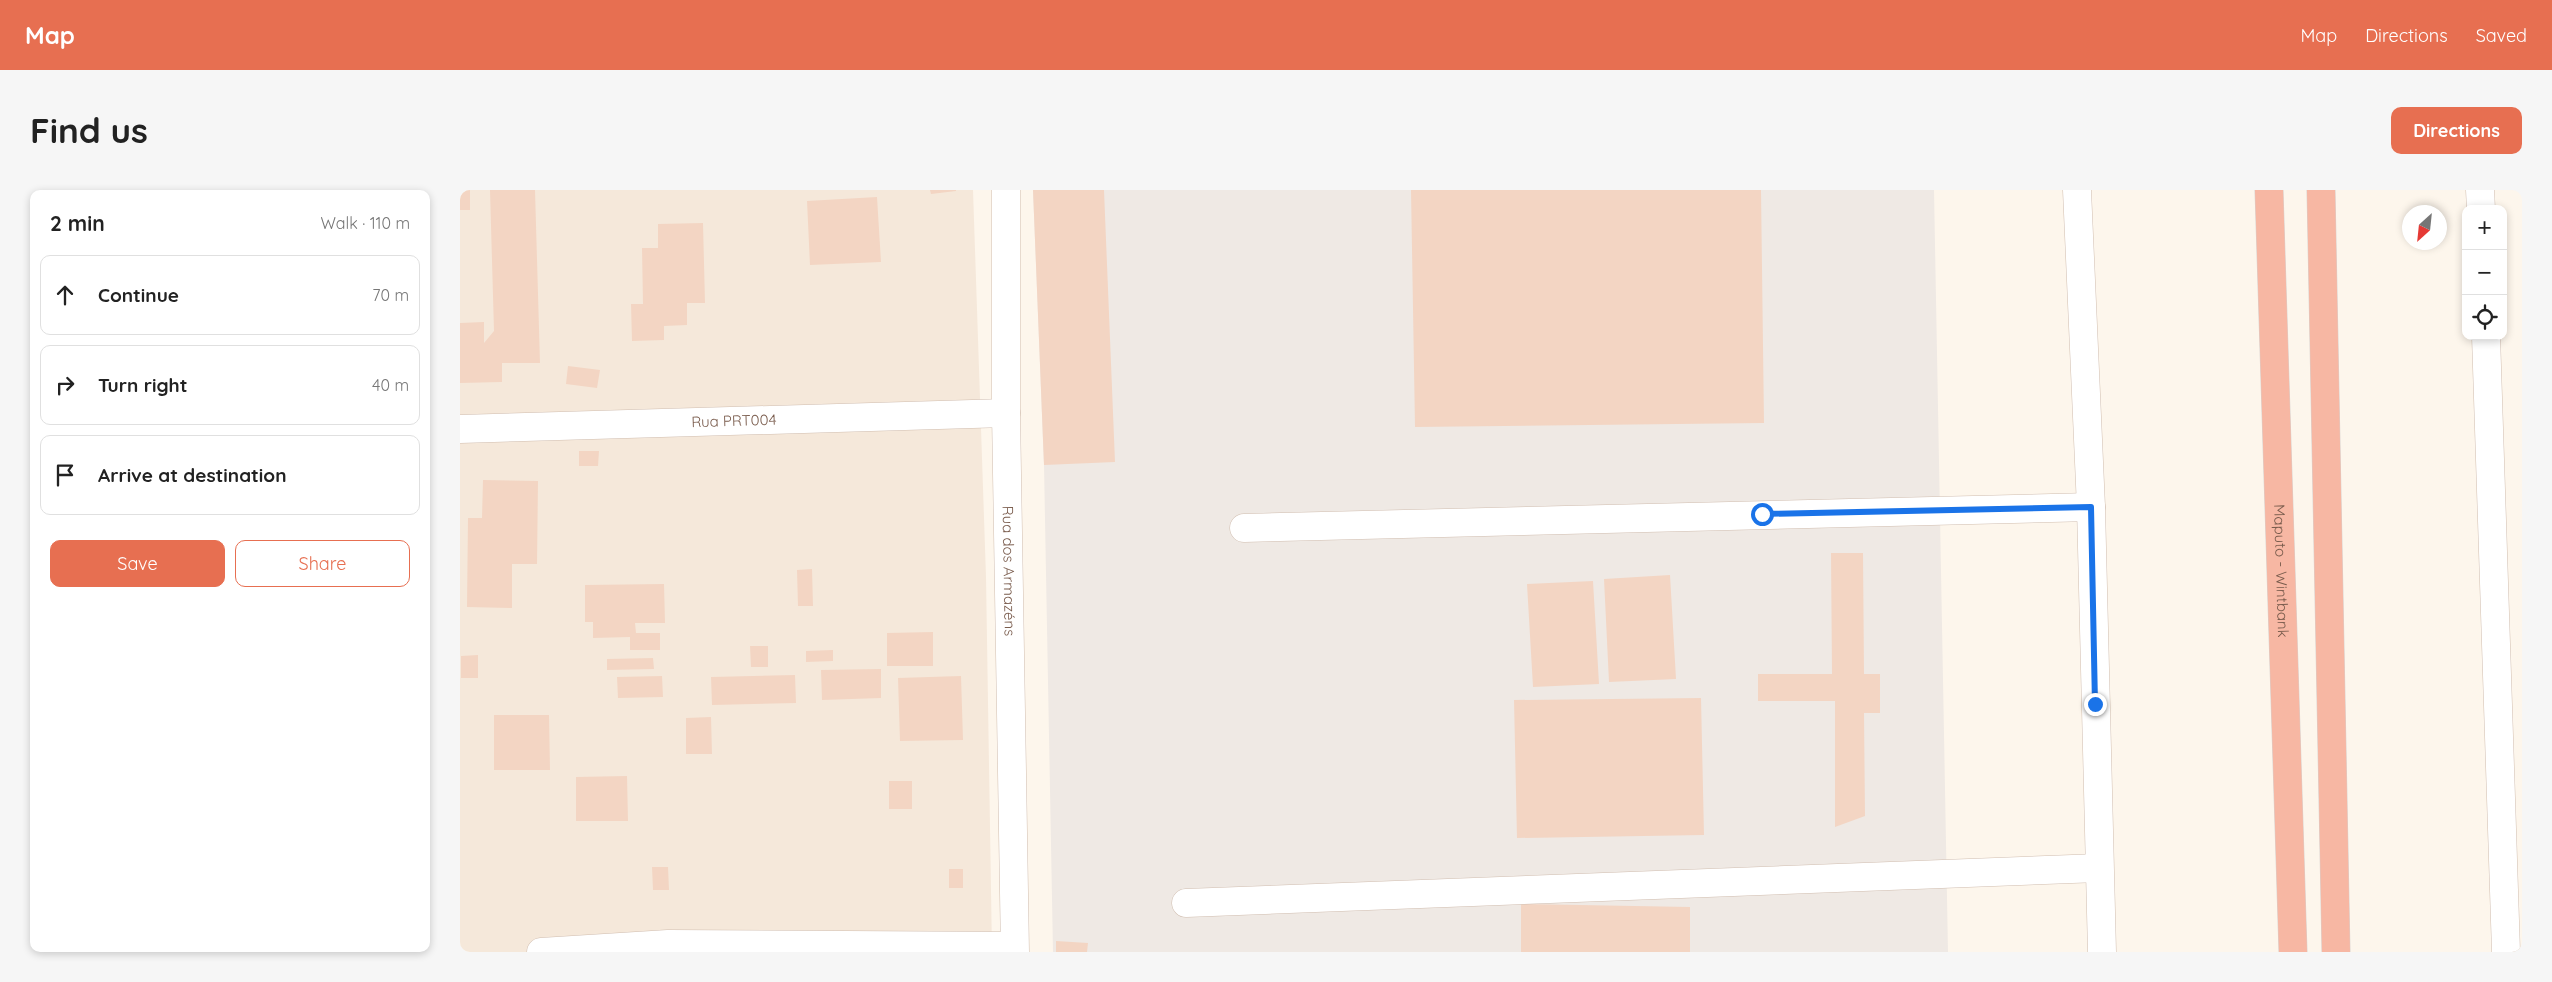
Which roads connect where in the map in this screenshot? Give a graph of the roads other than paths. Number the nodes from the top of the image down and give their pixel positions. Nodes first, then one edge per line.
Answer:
1 (1006, 190) edge
2 (2077, 190) edge
3 (2269, 190) edge
4 (2321, 190) edge
5 (2480, 190) edge
6 (2481, 205) edge
7 (2486, 340) edge
8 (1006, 413) junction
9 (460, 429) edge
10 (2091, 507) junction
11 (1244, 528) dead end
12 (2100, 868) junction
13 (1186, 903) dead end
14 (1014, 949) edge
15 (541, 952) edge
16 (2102, 952) edge
17 (2293, 952) edge
18 (2336, 952) edge
19 (2506, 952) edge

1 - 8 street, Rua dos Armazéns
2 - 10 street
3 - 17 highway, Maputo - Wintbank
4 - 18 highway
5 - 6 street
7 - 19 street
8 - 9 street, Rua PRT004
8 - 14 street, Rua dos Armazéns
10 - 11 street
10 - 12 street
12 - 13 street
12 - 16 street
14 - 15 street

